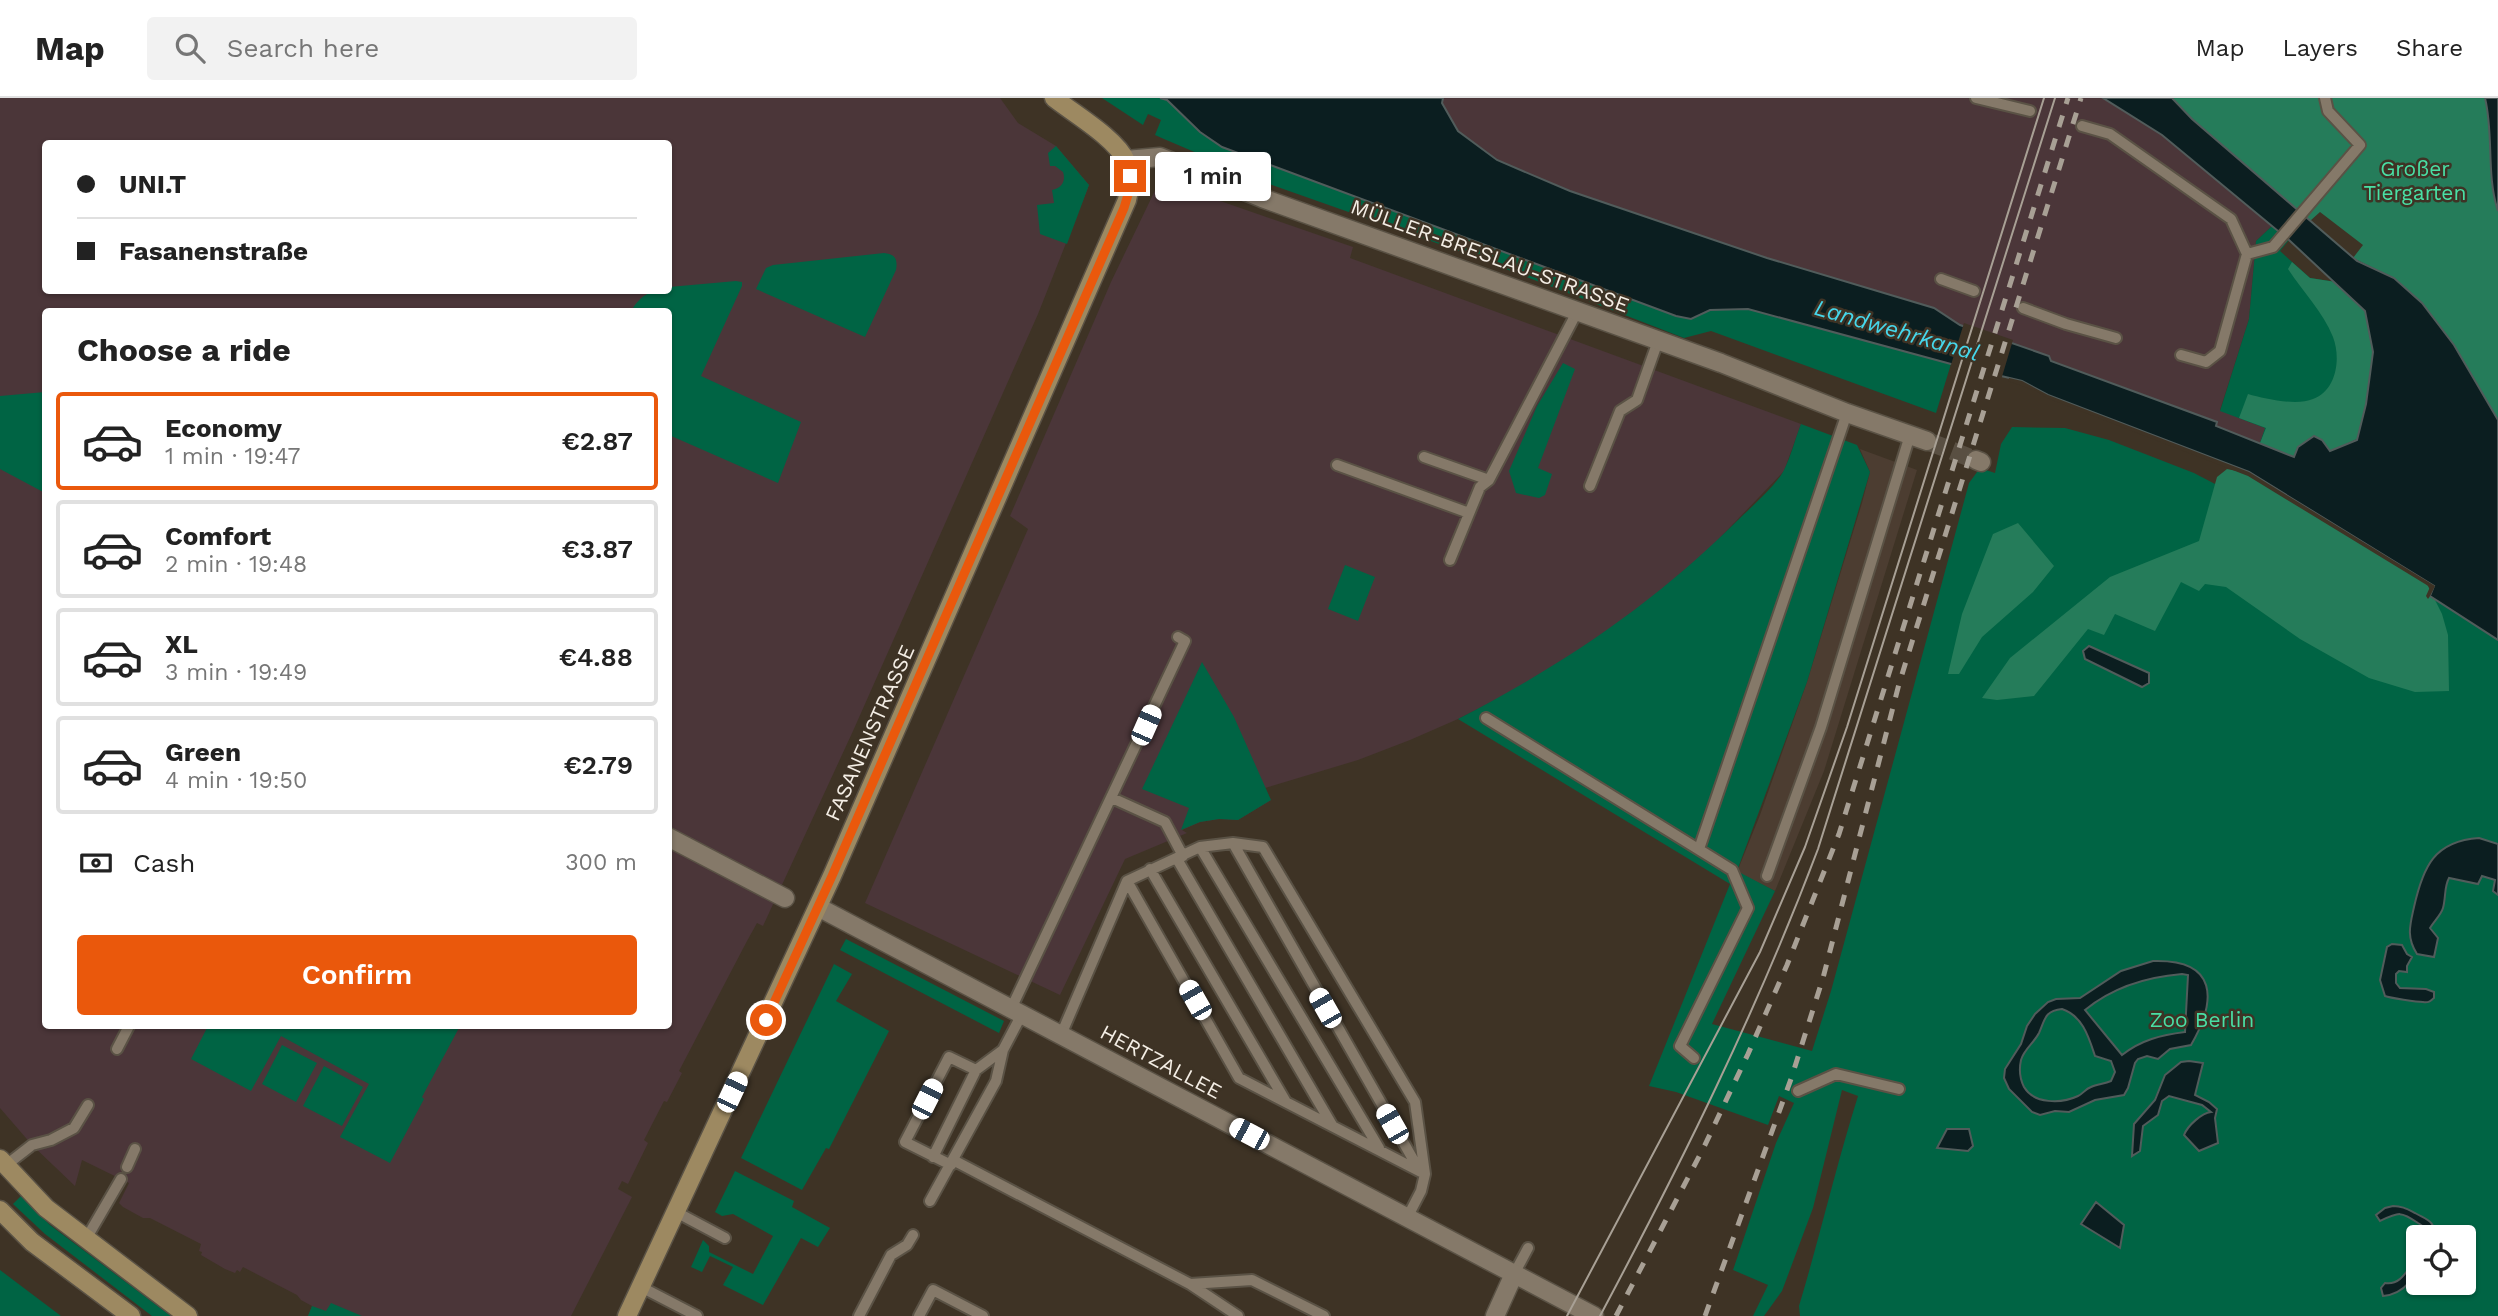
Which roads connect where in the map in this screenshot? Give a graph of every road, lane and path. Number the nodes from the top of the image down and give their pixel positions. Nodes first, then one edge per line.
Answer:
1 (1054, 98) edge
2 (1976, 98) edge
3 (2325, 98) edge
4 (2030, 111) dead end
5 (2082, 126) dead end
6 (1126, 160) junction
7 (2247, 254) junction
8 (1941, 279) dead end
9 (1974, 291) dead end
10 (2023, 308) dead end
11 (1577, 312) junction
12 (2116, 338) dead end
13 (1658, 341) junction
14 (2181, 355) dead end
15 (1847, 413) junction
16 (1918, 438) joint
17 (1424, 457) dead end
18 (1336, 465) dead end
19 (1489, 480) junction
20 (1590, 486) dead end
21 (1469, 513) junction
22 (1450, 560) dead end
23 (1178, 637) dead end
24 (1486, 718) dead end
25 (1112, 798) junction
26 (672, 839) edge
27 (1233, 844) junction
28 (1200, 847) junction
29 (1699, 849) junction
30 (1180, 857) junction
31 (1150, 869) junction
32 (1767, 876) dead end
33 (1127, 881) junction
34 (785, 898) dead end
35 (818, 907) junction
36 (1016, 1012) junction
37 (128, 1029) edge
38 (1061, 1035) junction
39 (117, 1049) dead end
40 (1003, 1050) junction
41 (1694, 1058) dead end
42 (976, 1070) junction
43 (1899, 1089) dead end
44 (1798, 1091) dead end
45 (1286, 1102) junction
46 (88, 1105) dead end
47 (1332, 1125) junction
48 (1380, 1148) junction
49 (135, 1149) dead end
50 (933, 1157) junction
51 (952, 1162) junction
52 (2, 1165) edge
53 (127, 1167) dead end
54 (1422, 1172) junction
55 (121, 1179) dead end
56 (930, 1201) dead end
57 (0, 1210) edge
58 (676, 1212) junction
59 (1407, 1218) junction
60 (913, 1235) dead end
61 (725, 1238) dead end
62 (86, 1240) junction
63 (1528, 1248) dead end
64 (1514, 1274) junction
65 (1190, 1284) junction
66 (641, 1287) junction
67 (131, 1316) edge
68 (188, 1316) edge
69 (627, 1316) edge
70 (697, 1316) edge
71 (859, 1316) edge
72 (919, 1316) edge
73 (983, 1316) edge
74 (1238, 1316) edge
75 (1324, 1316) edge
76 (1495, 1316) edge
77 (1594, 1316) edge

1 - 6 street
2 - 4 lane
3 - 7 lane
5 - 7 lane
6 - 11 street, MÜLLER-BRESLAU-STRASSE
6 - 35 street, FASANENSTRASSE
7 - 14 lane
8 - 9 lane
10 - 12 lane
11 - 13 street, MÜLLER-BRESLAU-STRASSE
11 - 19 lane
13 - 15 street, MÜLLER-BRESLAU-STRASSE
13 - 20 lane
15 - 16 street, MÜLLER-BRESLAU-STRASSE
15 - 29 lane
16 - 32 lane
17 - 19 lane
18 - 21 lane
19 - 21 lane
21 - 22 lane
23 - 25 lane
24 - 29 lane
25 - 30 lane
25 - 36 lane
26 - 34 street
27 - 28 lane
27 - 54 lane
27 - 54 lane
28 - 30 lane
28 - 48 lane
29 - 41 lane
30 - 31 lane
30 - 47 lane
31 - 33 lane
31 - 45 lane
33 - 38 lane
33 - 45 lane
35 - 36 street, HERTZALLEE
35 - 58 street, FASANENSTRASSE
36 - 38 street, HERTZALLEE
36 - 40 lane
37 - 39 lane
38 - 59 street, HERTZALLEE
40 - 42 lane
40 - 51 lane
42 - 50 lane
42 - 50 lane
43 - 44 lane
45 - 47 lane
46 - 52 lane
47 - 48 lane
48 - 54 lane
49 - 53 lane
50 - 51 lane
51 - 56 lane
51 - 65 lane
52 - 62 street
54 - 59 lane
55 - 62 lane
57 - 67 street
58 - 61 lane
58 - 66 street, FASANENSTRASSE
59 - 64 street, HERTZALLEE
60 - 71 lane
62 - 68 street
63 - 64 lane
64 - 76 street
64 - 77 street, HERTZALLEE
65 - 74 lane
65 - 75 lane
66 - 69 street, FASANENSTRASSE
66 - 70 lane
72 - 73 lane

